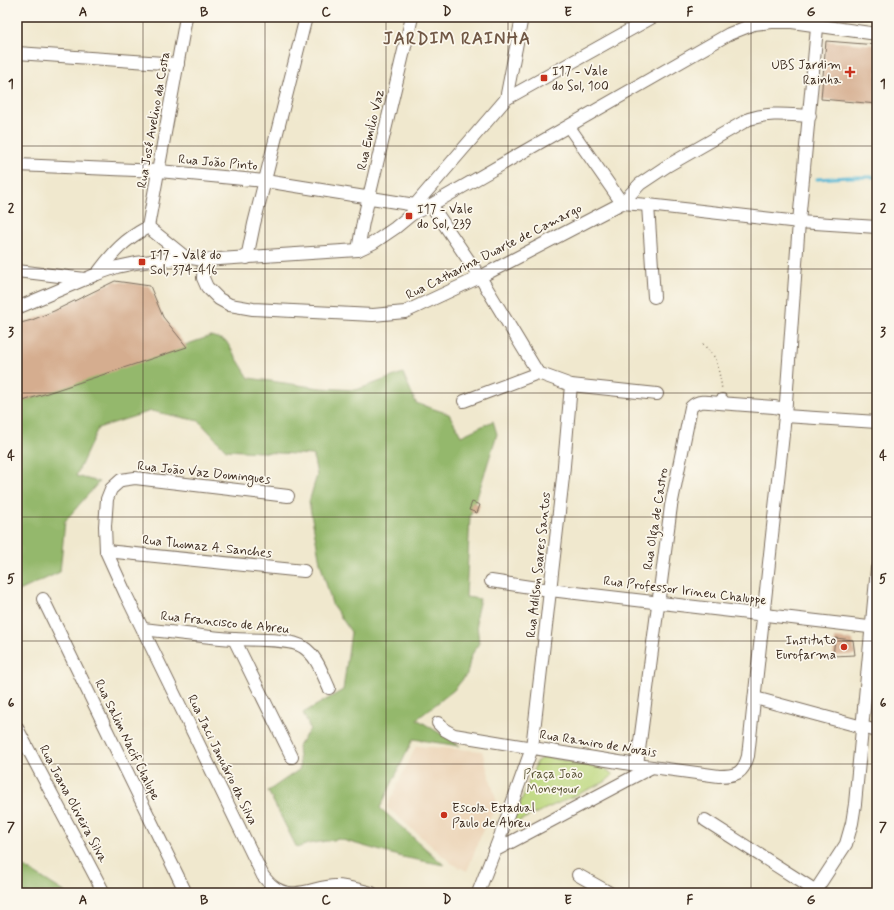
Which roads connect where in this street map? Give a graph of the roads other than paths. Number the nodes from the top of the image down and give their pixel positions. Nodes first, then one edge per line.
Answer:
1 (186, 17) edge
2 (306, 17) edge
3 (412, 17) edge
4 (522, 17) edge
5 (653, 17) edge
6 (818, 22) edge
7 (877, 34) edge
8 (17, 53) edge
9 (178, 64) junction
10 (506, 99) junction
11 (810, 116) junction
12 (569, 127) junction
13 (17, 165) edge
14 (159, 171) junction
15 (265, 181) junction
16 (370, 197) junction
17 (622, 203) junction
18 (431, 205) junction
19 (648, 205) junction
20 (414, 209) junction
21 (799, 222) junction
22 (148, 227) junction
23 (877, 227) edge
24 (358, 250) junction
25 (185, 257) junction
26 (247, 258) junction
27 (204, 260) junction
28 (17, 271) edge
29 (97, 274) junction
30 (480, 277) junction
31 (86, 279) junction
32 (654, 297) dead end
33 (17, 308) edge
34 (538, 374) junction
35 (572, 385) junction
36 (657, 394) dead end
37 (464, 401) dead end
38 (785, 413) junction
39 (877, 422) edge
40 (288, 496) dead end
41 (106, 551) junction
42 (877, 569) edge
43 (304, 571) dead end
44 (491, 581) dead end
45 (550, 590) junction
46 (43, 599) dead end
47 (658, 602) junction
48 (764, 615) junction
49 (874, 628) edge
50 (143, 629) junction
51 (234, 639) junction
52 (328, 688) dead end
53 (755, 698) junction
54 (438, 723) dead end
55 (862, 727) junction
56 (17, 728) edge
57 (877, 731) edge
58 (20, 742) edge
59 (532, 748) junction
60 (292, 757) dead end
61 (637, 765) junction
62 (652, 767) junction
63 (705, 820) dead end
64 (494, 851) junction
65 (578, 875) dead end
66 (815, 892) edge
67 (104, 893) edge
68 (186, 893) edge
69 (372, 893) edge
70 (478, 893) edge
71 (610, 893) edge

1 - 9 street, Rua José Avelino da Costa
2 - 15 street
3 - 16 street, Rua Emilio Vaz
4 - 10 street
5 - 10 street
6 - 7 street
6 - 11 street
6 - 12 street
8 - 9 street
9 - 14 street, Rua José Avelino da Costa
10 - 20 street
11 - 17 street
11 - 21 street
12 - 17 street
12 - 18 street
13 - 14 street, Rua João Pinto
14 - 15 street, Rua João Pinto
14 - 22 street, Rua José Avelino da Costa
15 - 16 street, Rua João Pinto
15 - 26 street
16 - 20 street, Rua João Pinto
16 - 24 street, Rua Emilio Vaz
17 - 19 street
17 - 30 street, Rua Catharina Duarte de Camargo
18 - 20 street
18 - 30 street
19 - 21 street
19 - 32 street
20 - 24 street
21 - 23 street
21 - 38 street
22 - 25 street
22 - 29 street
24 - 26 street
25 - 27 street
25 - 29 street
26 - 27 street
27 - 30 street, Rua Catharina Duarte de Camargo
28 - 31 street
29 - 31 street
30 - 34 street
31 - 33 street
34 - 35 street
34 - 37 street
35 - 36 street
35 - 45 street, Rua Adilson Soares Santos
38 - 39 street
38 - 47 street, Rua Olga de Castro
38 - 48 street
40 - 41 street, Rua João Vaz Domingues
41 - 43 street, Rua Thomaz A. Sanches
41 - 50 street, Rua Jaci Januário da Silva
42 - 49 street
44 - 45 street, Rua Professor Irineu Chaluppe
45 - 47 street, Rua Professor Irineu Chaluppe
45 - 59 street, Rua Adilson Soares Santos
46 - 68 street, Rua Salim Nacif Chalupe
47 - 48 street, Rua Professor Irineu Chaluppe
47 - 61 street, Rua Olga de Castro
48 - 49 street, Rua Professor Irineu Chaluppe
48 - 53 street
49 - 55 street
50 - 51 street, Rua Francisco de Abreu
50 - 69 street, Rua Jaci Januário da Silva
51 - 52 street, Rua Francisco de Abreu
51 - 60 street
53 - 55 street
53 - 62 street, Rua Ramiro de Novais
54 - 59 street, Rua Ramiro de Novais
55 - 57 street
55 - 66 street
56 - 58 street, Rua Joana Oliveira Silva
58 - 67 street, Rua Joana Oliveira Silva
59 - 61 street, Rua Ramiro de Novais
59 - 64 street, Rua Adilson Soares Santos
61 - 62 street, Rua Ramiro de Novais
62 - 64 street
63 - 66 street
64 - 70 street, Rua Adilson Soares Santos
65 - 71 street

